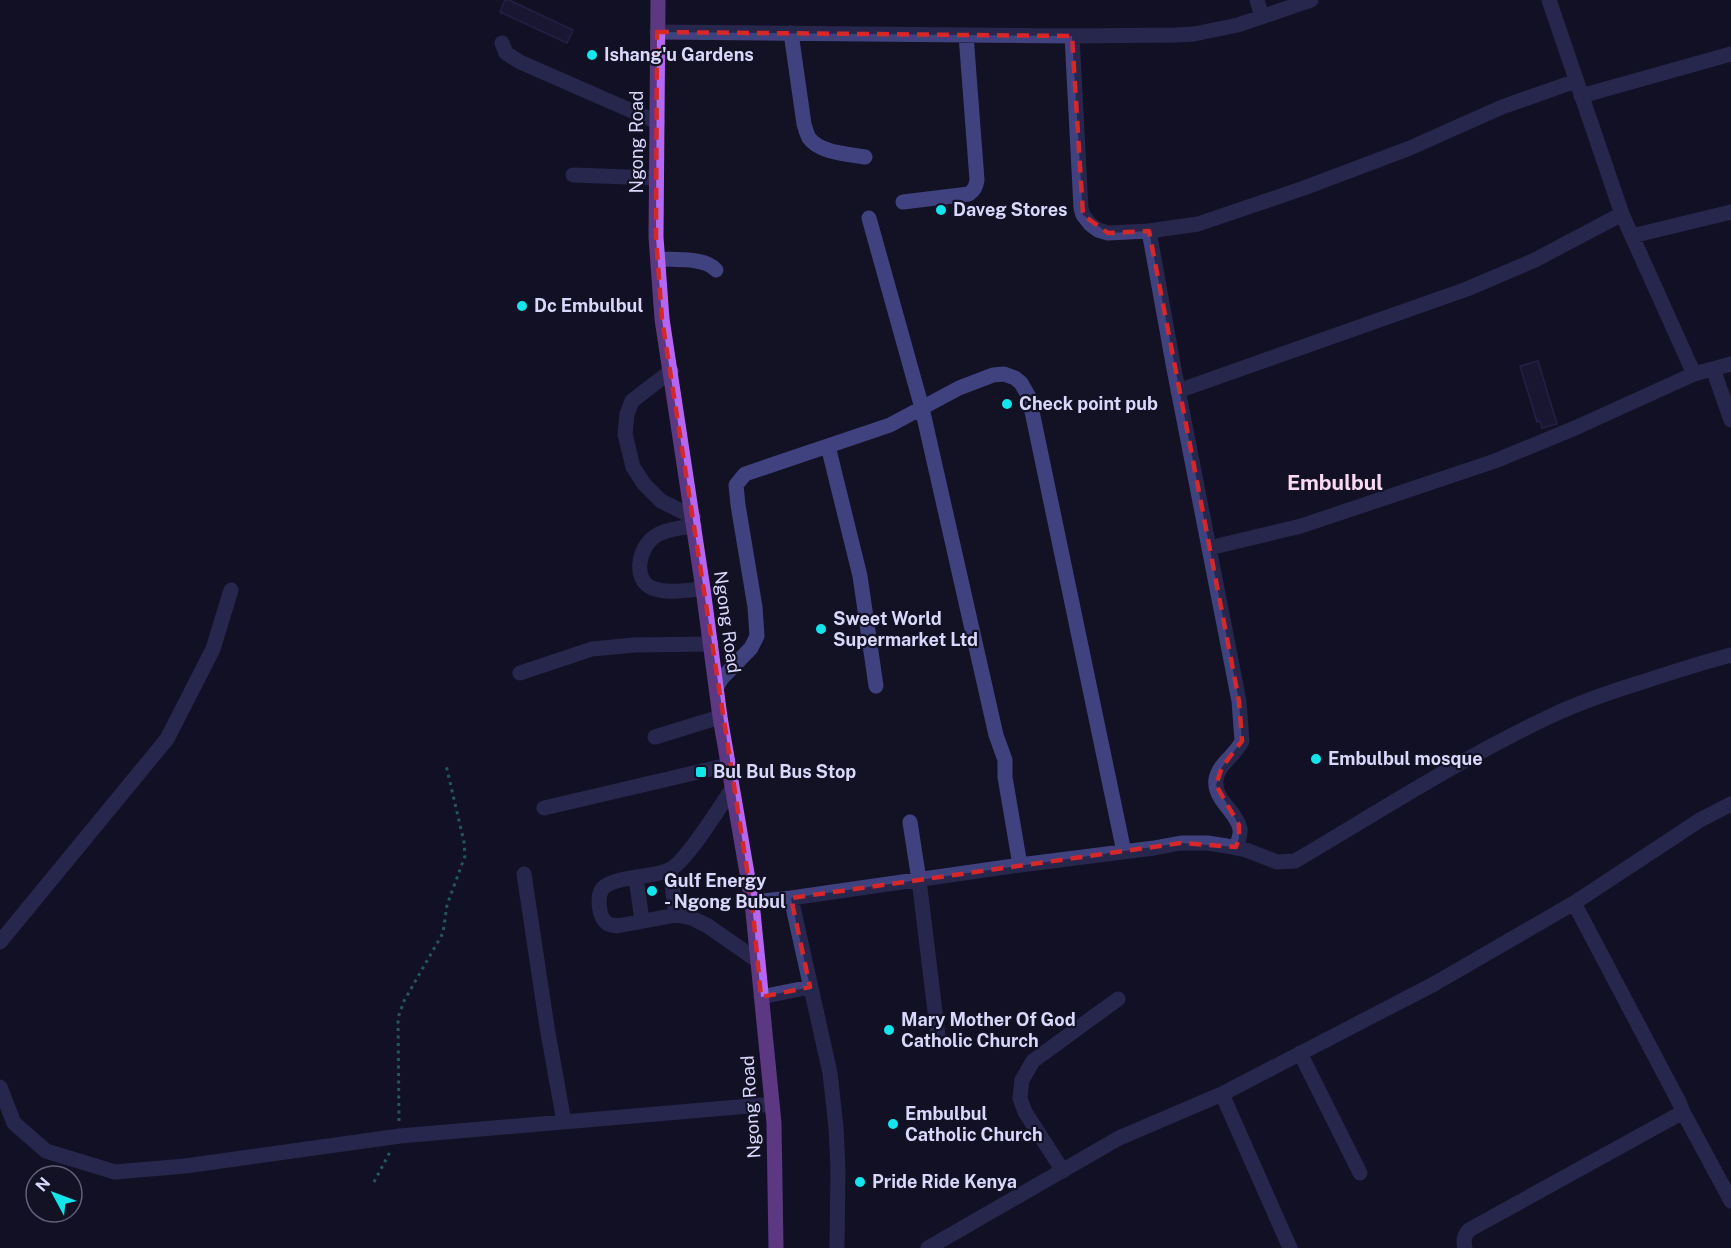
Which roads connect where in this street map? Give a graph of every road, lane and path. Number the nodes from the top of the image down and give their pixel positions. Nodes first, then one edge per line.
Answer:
1 (658, 0) edge
2 (1257, 0) edge
3 (1311, 0) edge
4 (1549, 0) edge
5 (1262, 17) junction
6 (657, 32) junction
7 (791, 33) junction
8 (966, 35) junction
9 (1072, 36) junction
10 (502, 44) dead end
11 (1731, 54) edge
12 (1576, 81) junction
13 (1581, 96) junction
14 (657, 122) junction
15 (865, 157) dead end
16 (573, 174) dead end
17 (656, 178) junction
18 (903, 202) dead end
19 (1731, 212) edge
20 (1622, 214) junction
21 (869, 218) dead end
22 (1149, 231) junction
23 (1632, 236) junction
24 (658, 259) junction
25 (716, 270) dead end
26 (1731, 364) edge
27 (1713, 369) junction
28 (671, 370) junction
29 (1694, 374) junction
30 (1178, 391) junction
31 (922, 408) junction
32 (1731, 420) edge
33 (828, 446) junction
34 (693, 521) junction
35 (1209, 548) junction
36 (703, 589) junction
37 (231, 590) dead end
38 (711, 644) junction
39 (1731, 655) edge
40 (520, 674) dead end
41 (717, 686) junction
42 (876, 686) dead end
43 (720, 717) junction
44 (655, 737) dead end
45 (446, 765) dead end
46 (728, 765) junction
47 (732, 789) junction
48 (1731, 804) edge
49 (544, 808) dead end
50 (910, 822) dead end
51 (1236, 848) junction
52 (1124, 852) junction
53 (1020, 866) junction
54 (670, 870) junction
55 (524, 874) dead end
56 (636, 877) junction
57 (920, 880) junction
58 (791, 898) junction
59 (753, 902) junction
60 (1574, 903) junction
61 (676, 915) junction
62 (642, 921) junction
63 (0, 942) edge
64 (758, 961) junction
65 (810, 987) junction
66 (761, 998) junction
67 (1118, 999) dead end
68 (938, 1036) dead end
69 (1300, 1053) junction
70 (0, 1087) edge
71 (1221, 1094) junction
72 (772, 1104) junction
73 (1683, 1112) junction
74 (564, 1122) junction
75 (400, 1136) junction
76 (1063, 1171) junction
77 (1360, 1173) dead end
78 (374, 1182) dead end
79 (1731, 1201) edge
80 (776, 1248) edge
81 (837, 1248) edge
82 (928, 1248) edge
83 (1290, 1248) edge
84 (1465, 1248) edge

1 - 6 main road, Ngong Road
2 - 5 street
3 - 5 street
4 - 12 street
5 - 9 street
6 - 7 street
6 - 14 main road, Ngong Road
7 - 8 street
7 - 15 street
8 - 9 street
8 - 18 street
9 - 22 street
10 - 14 street
11 - 13 street
12 - 13 street
12 - 22 street
13 - 20 street
14 - 17 main road, Ngong Road
16 - 17 street
17 - 24 main road, Ngong Road
19 - 23 street
20 - 23 street
20 - 30 street
21 - 31 street
22 - 30 street
23 - 29 street
24 - 25 street
24 - 28 main road, Ngong Road
26 - 27 street
27 - 29 street
27 - 32 street
28 - 34 main road, Ngong Road
28 - 34 street
29 - 35 street
30 - 35 street
31 - 33 street
31 - 52 street
31 - 53 street
33 - 41 street
33 - 42 street
34 - 36 main road, Ngong Road
34 - 36 street
35 - 51 street
36 - 38 main road, Ngong Road
37 - 63 street
38 - 40 street
38 - 41 main road, Ngong Road
39 - 51 street
41 - 43 main road, Ngong Road
43 - 44 street
43 - 46 main road, Ngong Road
45 - 75 path
46 - 47 main road, Ngong Road
46 - 49 street
47 - 54 street
47 - 59 main road, Ngong Road
48 - 60 street
50 - 57 street
51 - 52 street
52 - 53 street
53 - 57 street
54 - 56 street
54 - 61 street
55 - 74 street
56 - 62 street
56 - 62 street
57 - 58 street
57 - 68 street
58 - 59 street
58 - 65 street
59 - 64 main road, Ngong Road
60 - 69 street
60 - 73 street
61 - 62 street
61 - 64 street
64 - 66 main road, Ngong Road
65 - 66 street
65 - 81 street
66 - 72 main road, Ngong Road
67 - 76 street
69 - 71 street
69 - 77 street
70 - 75 street
71 - 76 street
71 - 83 street
72 - 74 street
72 - 80 main road, Ngong Road
73 - 79 street
73 - 84 street
74 - 75 street
75 - 78 path
76 - 82 street

